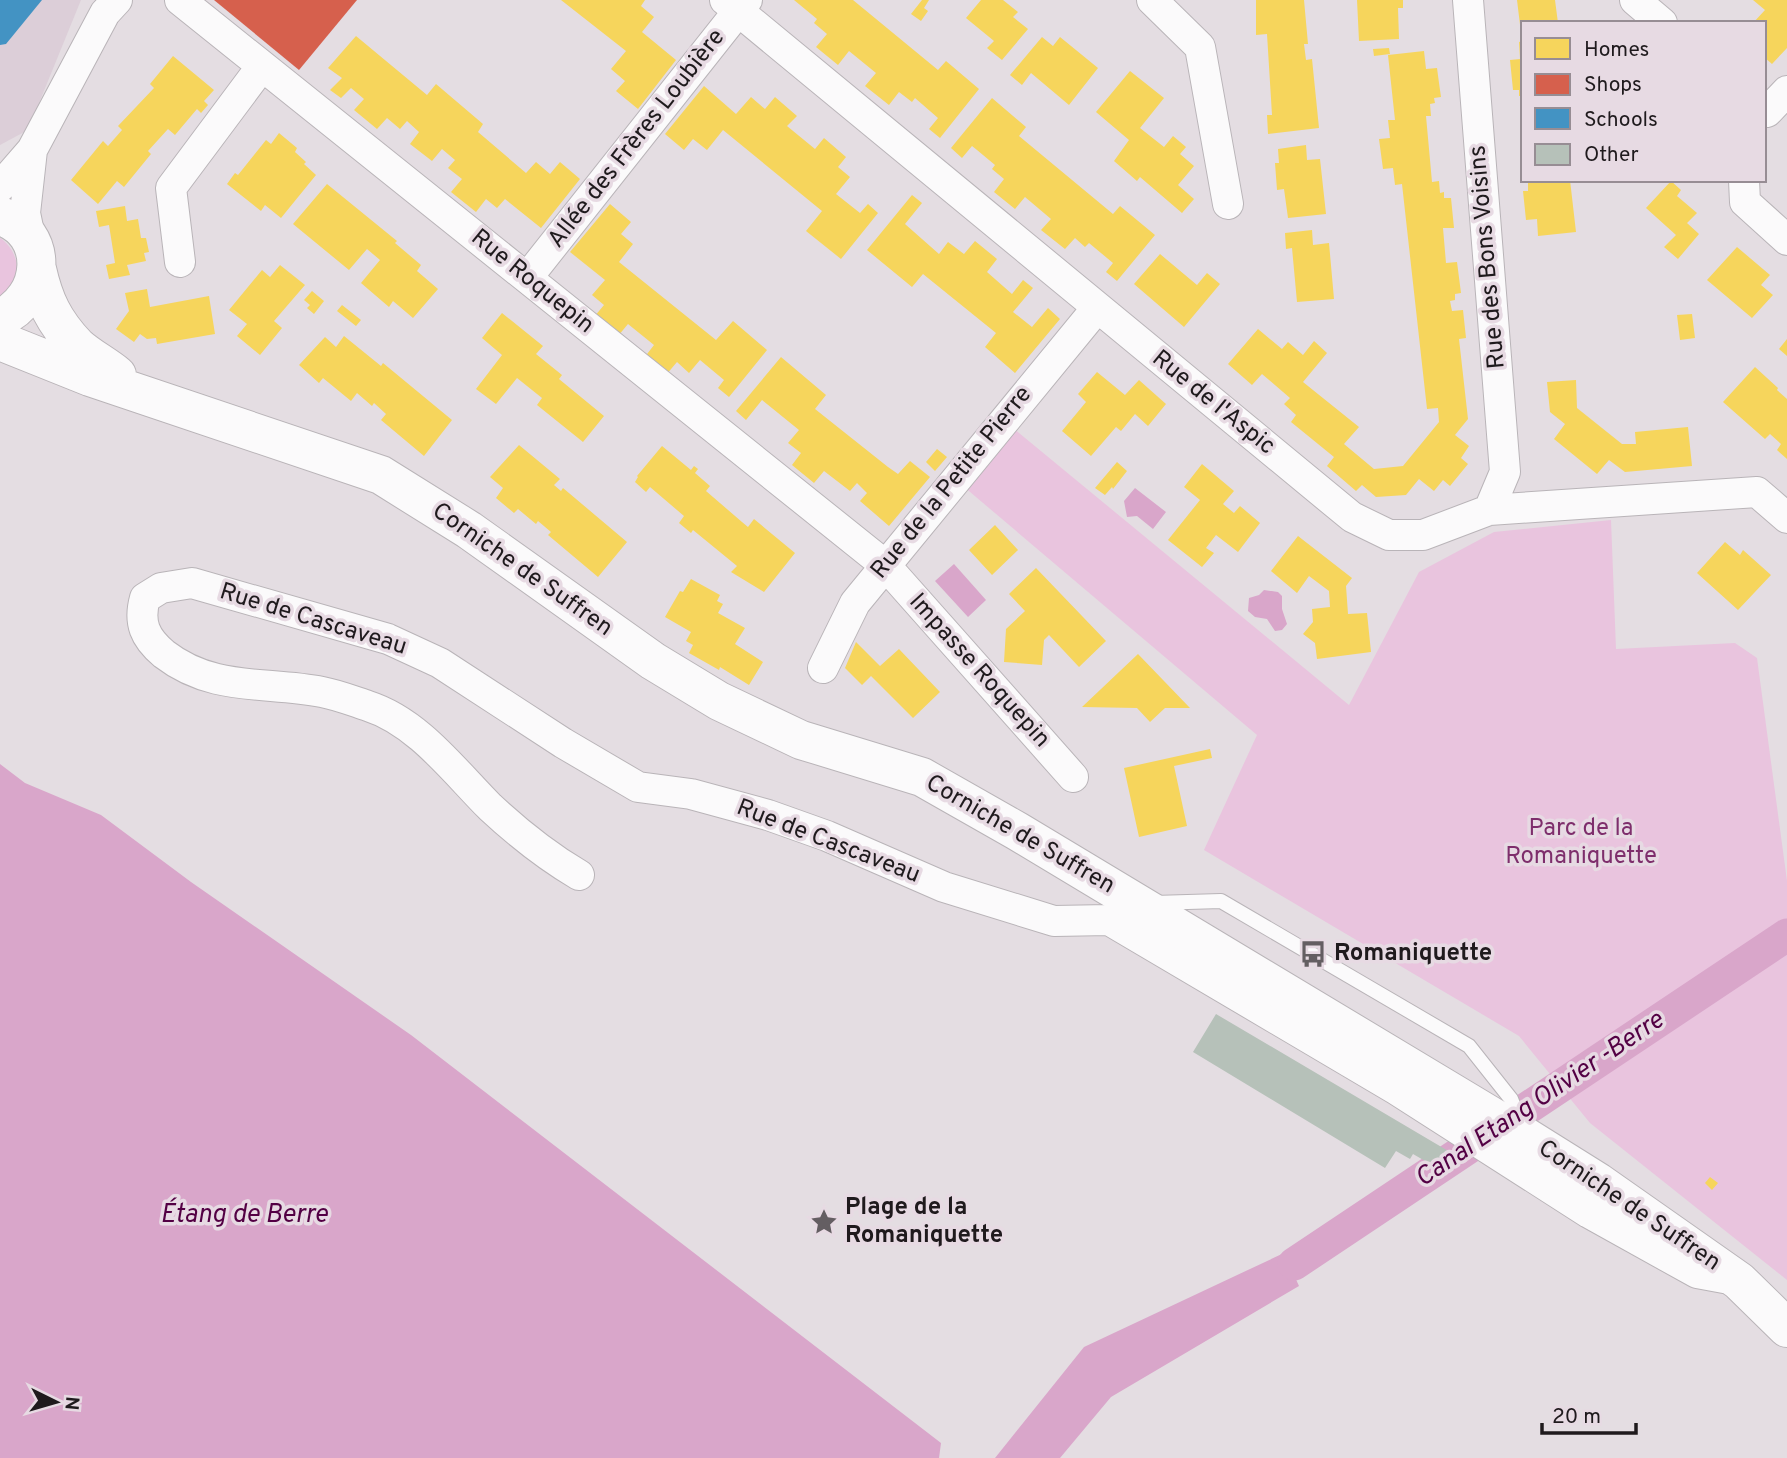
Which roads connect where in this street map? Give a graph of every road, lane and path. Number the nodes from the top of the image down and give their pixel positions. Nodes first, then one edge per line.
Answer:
1 (117, 0) edge
2 (180, 0) edge
3 (1152, 0) edge
4 (1468, 0) edge
5 (1635, 0) edge
6 (737, 4) edge
7 (1660, 21) edge
8 (262, 66) junction
9 (32, 150) junction
10 (1744, 182) edge
11 (0, 187) edge
12 (1228, 204) dead end
13 (0, 216) edge
14 (1787, 240) edge
15 (34, 255) junction
16 (180, 262) dead end
17 (527, 278) junction
18 (1097, 308) junction
19 (0, 318) edge
20 (0, 341) edge
21 (135, 390) junction
22 (1489, 510) junction
23 (1787, 518) edge
24 (884, 565) junction
25 (823, 668) dead end
26 (1073, 778) dead end
27 (579, 875) dead end
28 (1124, 912) junction
29 (1739, 1281) junction
30 (1787, 1328) edge

1 - 9 street
2 - 8 street, Rue Roquepin
3 - 12 street
4 - 22 street, Rue des Bons Voisins
5 - 7 street
6 - 17 street, Allée des Frères Loubière
6 - 18 street, Rue de l'Aspic
8 - 16 street
8 - 17 street, Rue Roquepin
9 - 11 street
9 - 15 street
10 - 14 street
13 - 15 main road
15 - 19 main road
15 - 21 main road, Corniche de Suffren
17 - 24 street, Rue Roquepin
18 - 22 street, Rue de l'Aspic
18 - 24 street, Rue de la Petite Pierre
20 - 21 main road, Corniche de Suffren
21 - 28 main road, Corniche de Suffren
22 - 23 street, Rue de l'Aspic
24 - 25 street, Rue de la Petite Pierre
24 - 26 street, Impasse Roquepin
27 - 28 street, Rue de Cascaveau
28 - 29 main road, Corniche de Suffren
28 - 29 street
29 - 30 main road, Corniche de Suffren

